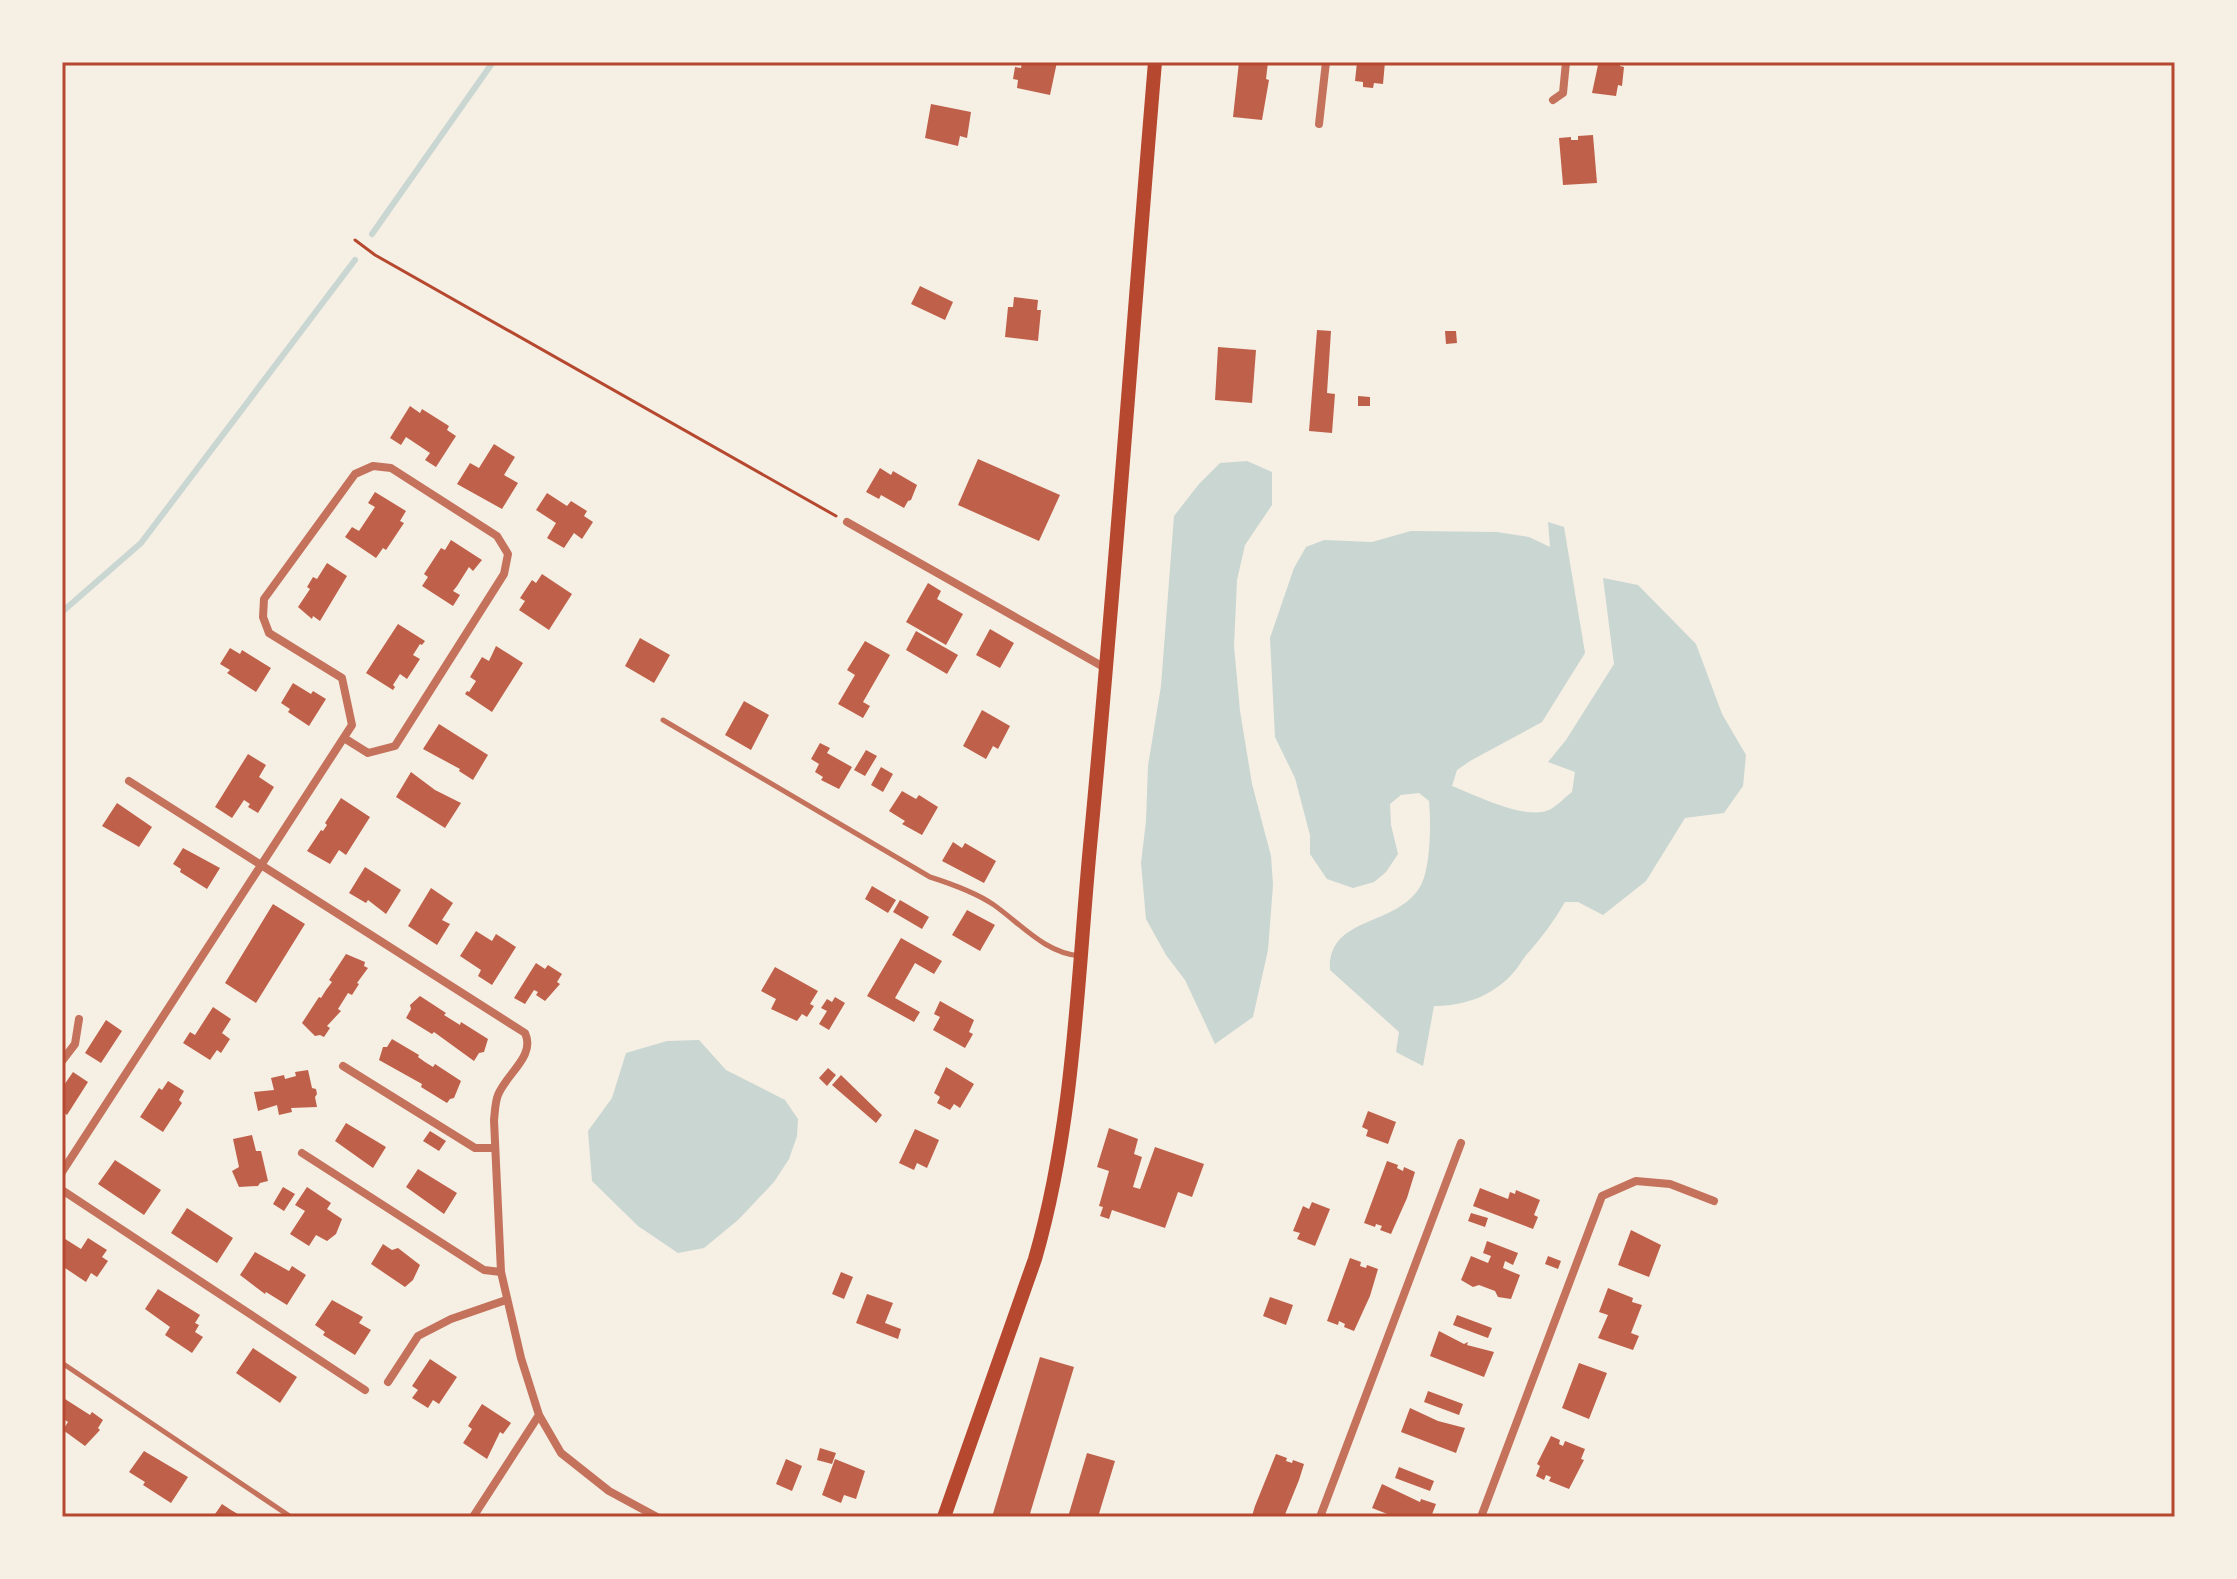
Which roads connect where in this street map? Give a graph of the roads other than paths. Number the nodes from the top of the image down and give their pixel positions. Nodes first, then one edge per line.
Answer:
1 (1155, 62) edge
2 (1326, 62) edge
3 (1566, 62) edge
4 (1553, 100) dead end
5 (1319, 124) dead end
6 (847, 522) road end
7 (1106, 665) junction
8 (663, 720) dead end
9 (344, 738) junction
10 (129, 781) dead end
11 (261, 866) junction
12 (1081, 956) junction
13 (79, 1019) dead end
14 (62, 1061) edge
15 (343, 1066) dead end
16 (1461, 1143) dead end
17 (495, 1148) junction
18 (302, 1153) dead end
19 (62, 1172) edge
20 (62, 1190) edge
21 (1714, 1201) dead end
22 (501, 1272) junction
23 (506, 1300) junction
24 (62, 1363) edge
25 (388, 1382) dead end
26 (365, 1390) dead end
27 (539, 1415) junction
28 (291, 1517) edge
29 (473, 1517) edge
30 (657, 1517) edge
31 (944, 1517) edge
32 (1320, 1517) edge
33 (1481, 1517) edge

1 - 7 main road
2 - 5 street
3 - 4 street
6 - 7 street
7 - 12 main road
8 - 12 lane
9 - 9 street
9 - 11 street
10 - 11 street
11 - 17 street
11 - 19 street
12 - 31 main road
13 - 14 street
15 - 17 street
16 - 32 street
17 - 22 street
18 - 22 street
20 - 26 street
21 - 33 street
22 - 23 street
23 - 25 street
23 - 27 street
24 - 28 lane
27 - 29 street
27 - 30 street

